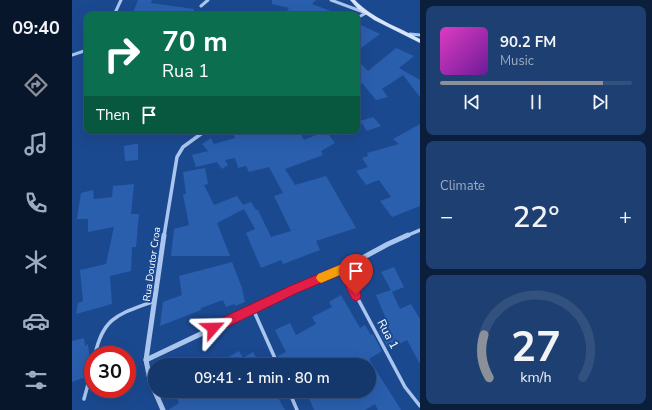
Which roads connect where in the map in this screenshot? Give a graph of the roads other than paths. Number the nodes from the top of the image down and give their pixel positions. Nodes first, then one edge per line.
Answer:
1 (121, 0) edge
2 (208, 0) edge
3 (331, 0) edge
4 (352, 0) edge
5 (202, 6) dead end
6 (115, 12) edge
7 (366, 13) junction
8 (360, 16) edge
9 (410, 34) junction
10 (420, 35) edge
11 (420, 41) edge
12 (84, 51) edge
13 (72, 55) edge
14 (201, 134) edge
15 (420, 230) edge
16 (342, 269) junction
17 (154, 301) junction
18 (253, 309) junction
19 (96, 346) edge
20 (275, 358) edge
21 (146, 360) junction
22 (292, 398) edge
23 (420, 406) edge
24 (163, 410) edge
25 (297, 410) edge

1 - 6 street
2 - 5 street
3 - 7 street
4 - 7 main road
7 - 8 street
7 - 9 main road
9 - 10 street
9 - 11 main road
12 - 13 street
14 - 17 street, Rua Doutor Croa
15 - 16 street
16 - 18 street
16 - 23 lane, Rua 1
17 - 19 lane
17 - 21 street, Rua Doutor Croa
18 - 20 lane
18 - 21 street
21 - 24 street, Rua Doutor Croa
22 - 25 lane

